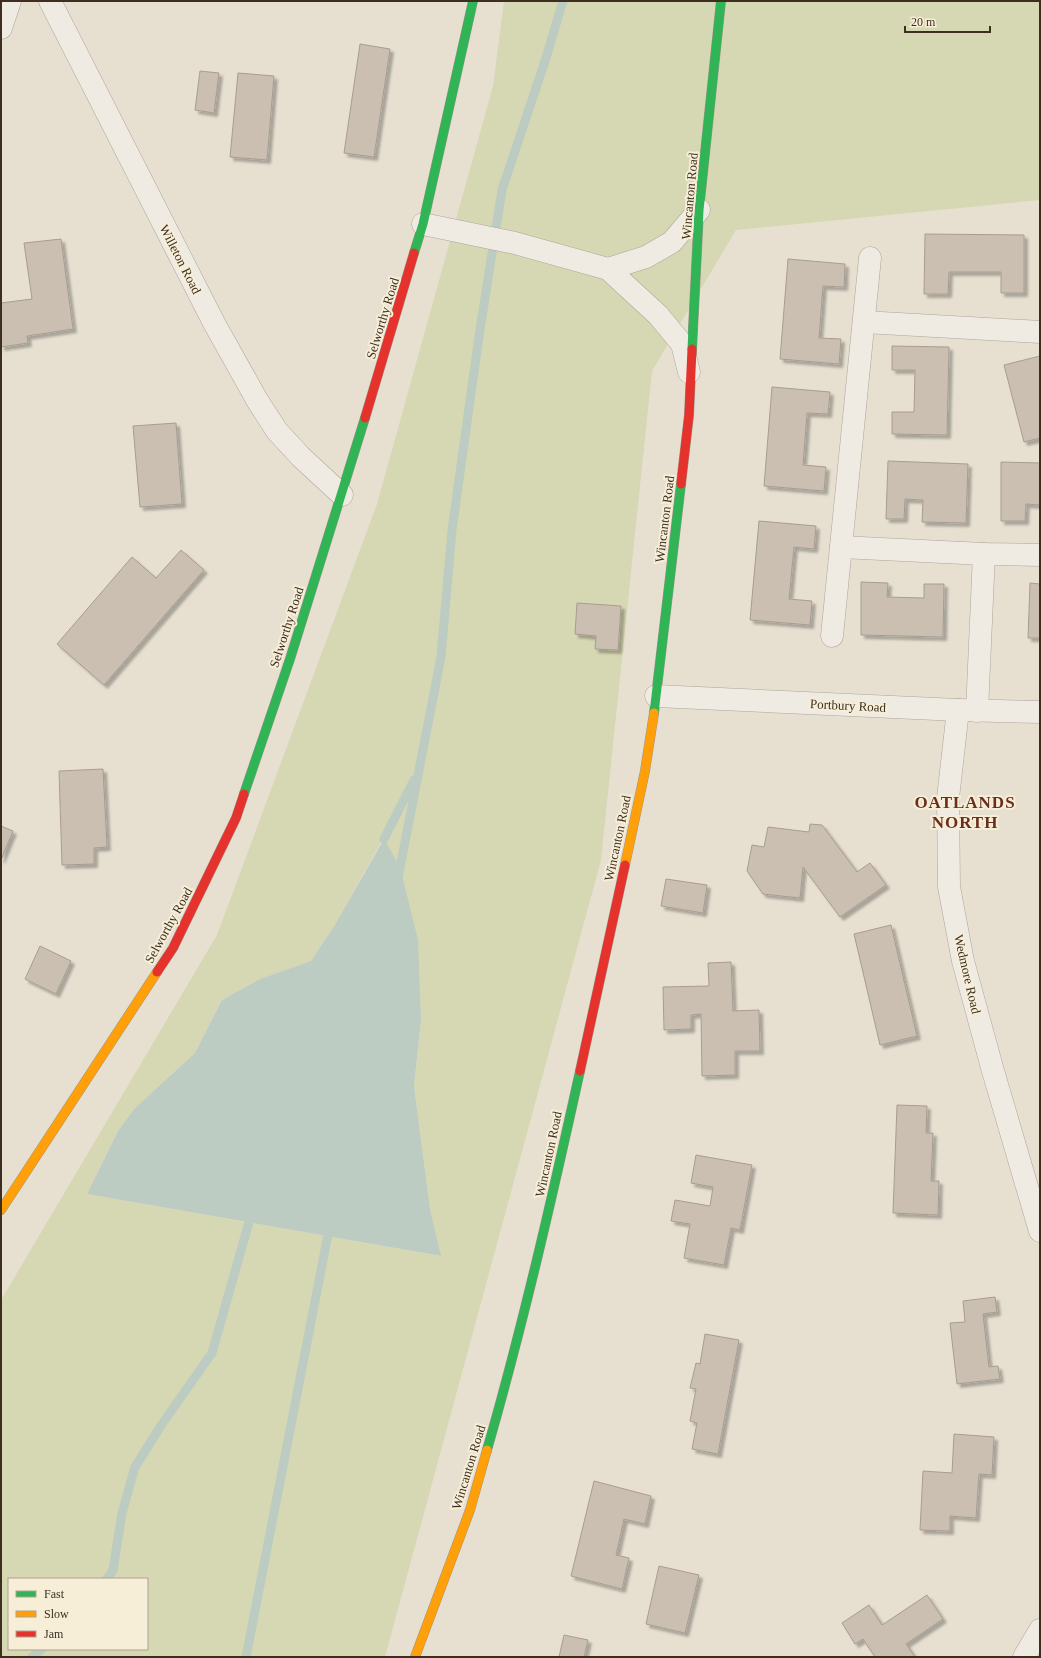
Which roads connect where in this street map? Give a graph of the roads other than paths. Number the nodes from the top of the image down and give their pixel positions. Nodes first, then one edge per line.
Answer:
1 (10, 1) edge
2 (50, 1) edge
3 (473, 1) edge
4 (721, 1) edge
5 (1, 28) edge
6 (699, 210) junction
7 (423, 224) junction
8 (870, 258) dead end
9 (608, 268) junction
10 (864, 322) junction
11 (1040, 332) edge
12 (691, 381) junction
13 (342, 495) junction
14 (841, 547) junction
15 (984, 554) junction
16 (1040, 555) edge
17 (832, 636) dead end
18 (656, 696) junction
19 (967, 710) junction
20 (1040, 712) edge
21 (1, 1210) edge
22 (1040, 1231) edge
23 (1040, 1630) edge
24 (415, 1657) edge
25 (1024, 1657) edge

1 - 5 street
2 - 13 street, Willeton Road
3 - 7 street, Selworthy Road
4 - 6 street, Wincanton Road
6 - 9 street
6 - 12 street, Wincanton Road
7 - 9 street
7 - 13 street, Selworthy Road
8 - 10 street
9 - 12 street
10 - 11 street
10 - 14 street
12 - 18 street, Wincanton Road
13 - 21 street, Selworthy Road
14 - 15 street
14 - 17 street
15 - 16 street
15 - 19 street, Wedmore Road
18 - 19 street, Portbury Road
18 - 24 street, Wincanton Road
19 - 20 street, Portbury Road
19 - 22 street, Wedmore Road
23 - 25 street

